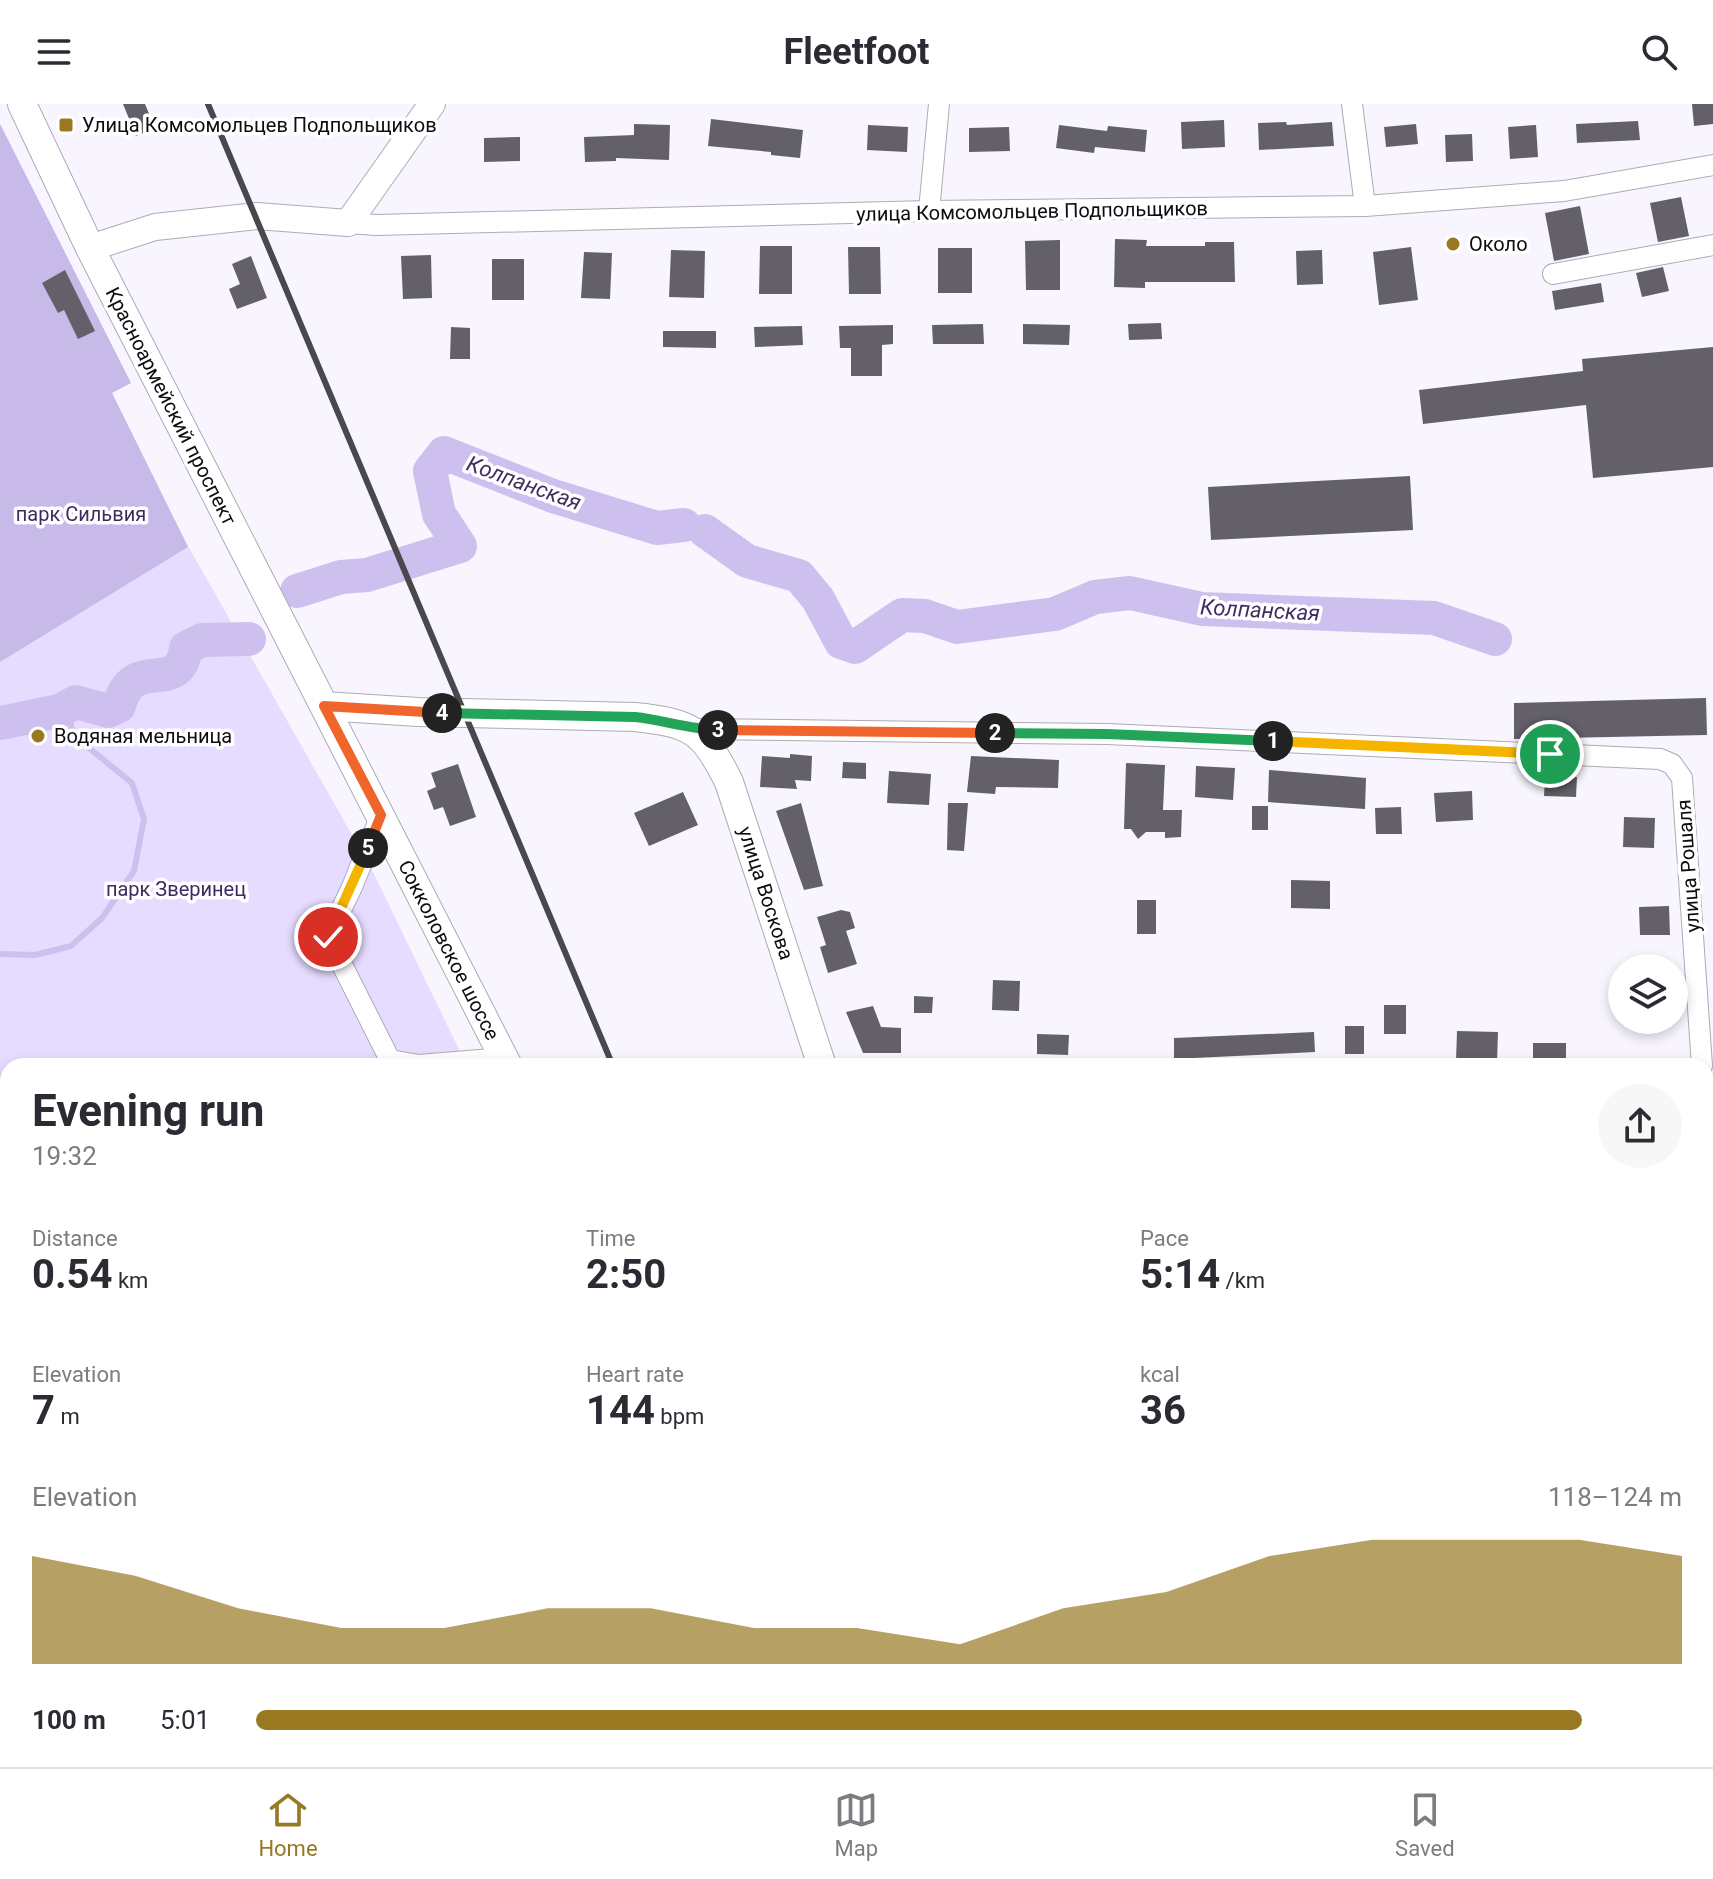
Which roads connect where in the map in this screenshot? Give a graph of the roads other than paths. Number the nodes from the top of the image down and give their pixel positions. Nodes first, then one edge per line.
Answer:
1 (22, 104) edge
2 (432, 104) edge
3 (939, 104) edge
4 (1352, 104) edge
5 (1713, 165) edge
6 (1365, 206) junction
7 (929, 211) junction
8 (348, 223) junction
9 (1713, 245) edge
10 (90, 248) junction
11 (1553, 274) dead end
12 (324, 706) junction
13 (721, 740) junction
14 (381, 815) junction
15 (389, 1058) edge
16 (504, 1058) edge
17 (819, 1058) edge
18 (1701, 1058) edge

1 - 10 main road, Красноармейский проспект
2 - 8 street
3 - 7 street
4 - 6 street
5 - 6 street, улица Комсомольцев Подпольщиков
6 - 7 street, улица Комсомольцев Подпольщиков
7 - 8 street, улица Комсомольцев Подпольщиков
8 - 10 street
9 - 11 street
10 - 12 main road, Красноармейский проспект
12 - 13 main road, улица Воскова
12 - 14 main road, Сокколовское шоссе
13 - 17 main road, улица Воскова
13 - 18 street, улица Рошаля
14 - 15 street
14 - 16 main road, Сокколовское шоссе

